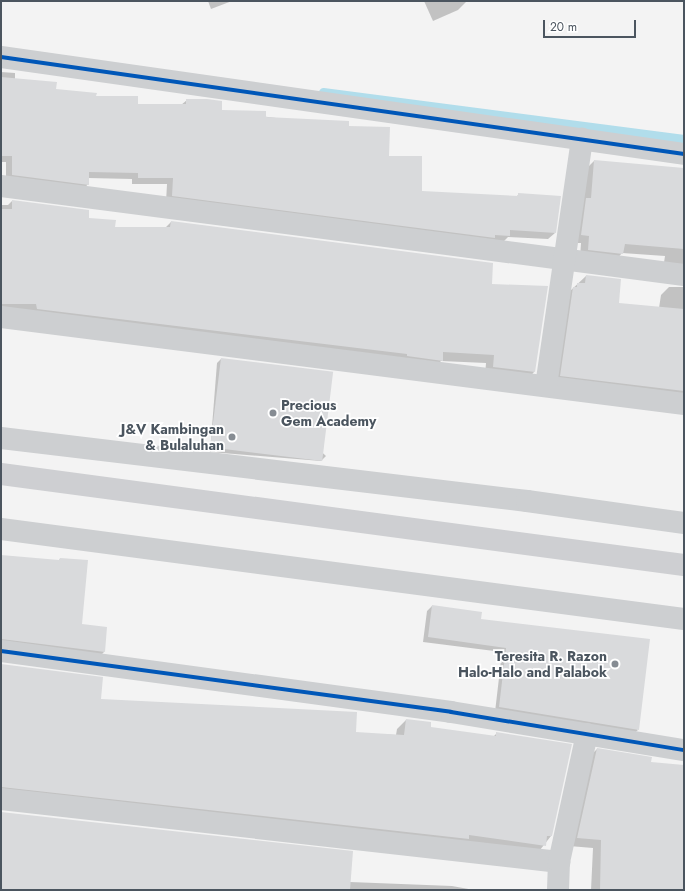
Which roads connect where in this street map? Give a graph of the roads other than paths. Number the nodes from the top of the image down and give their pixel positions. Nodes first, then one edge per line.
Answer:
1 (1, 57) edge
2 (582, 139) junction
3 (684, 154) edge
4 (1, 186) edge
5 (565, 259) junction
6 (684, 275) edge
7 (1, 317) edge
8 (546, 386) junction
9 (684, 404) edge
10 (1, 438) edge
11 (1, 474) edge
12 (684, 523) edge
13 (1, 529) edge
14 (684, 565) edge
15 (684, 619) edge
16 (1, 651) edge
17 (587, 734) junction
18 (684, 750) edge
19 (1, 799) edge
20 (559, 862) junction
21 (558, 890) edge

1 - 2 street
2 - 3 street
2 - 5 street
4 - 5 street
5 - 6 street
5 - 8 street
7 - 8 street
8 - 9 street
10 - 12 street
11 - 14 street
13 - 15 street
16 - 17 street
17 - 18 street
17 - 20 street
19 - 20 street
20 - 21 street

